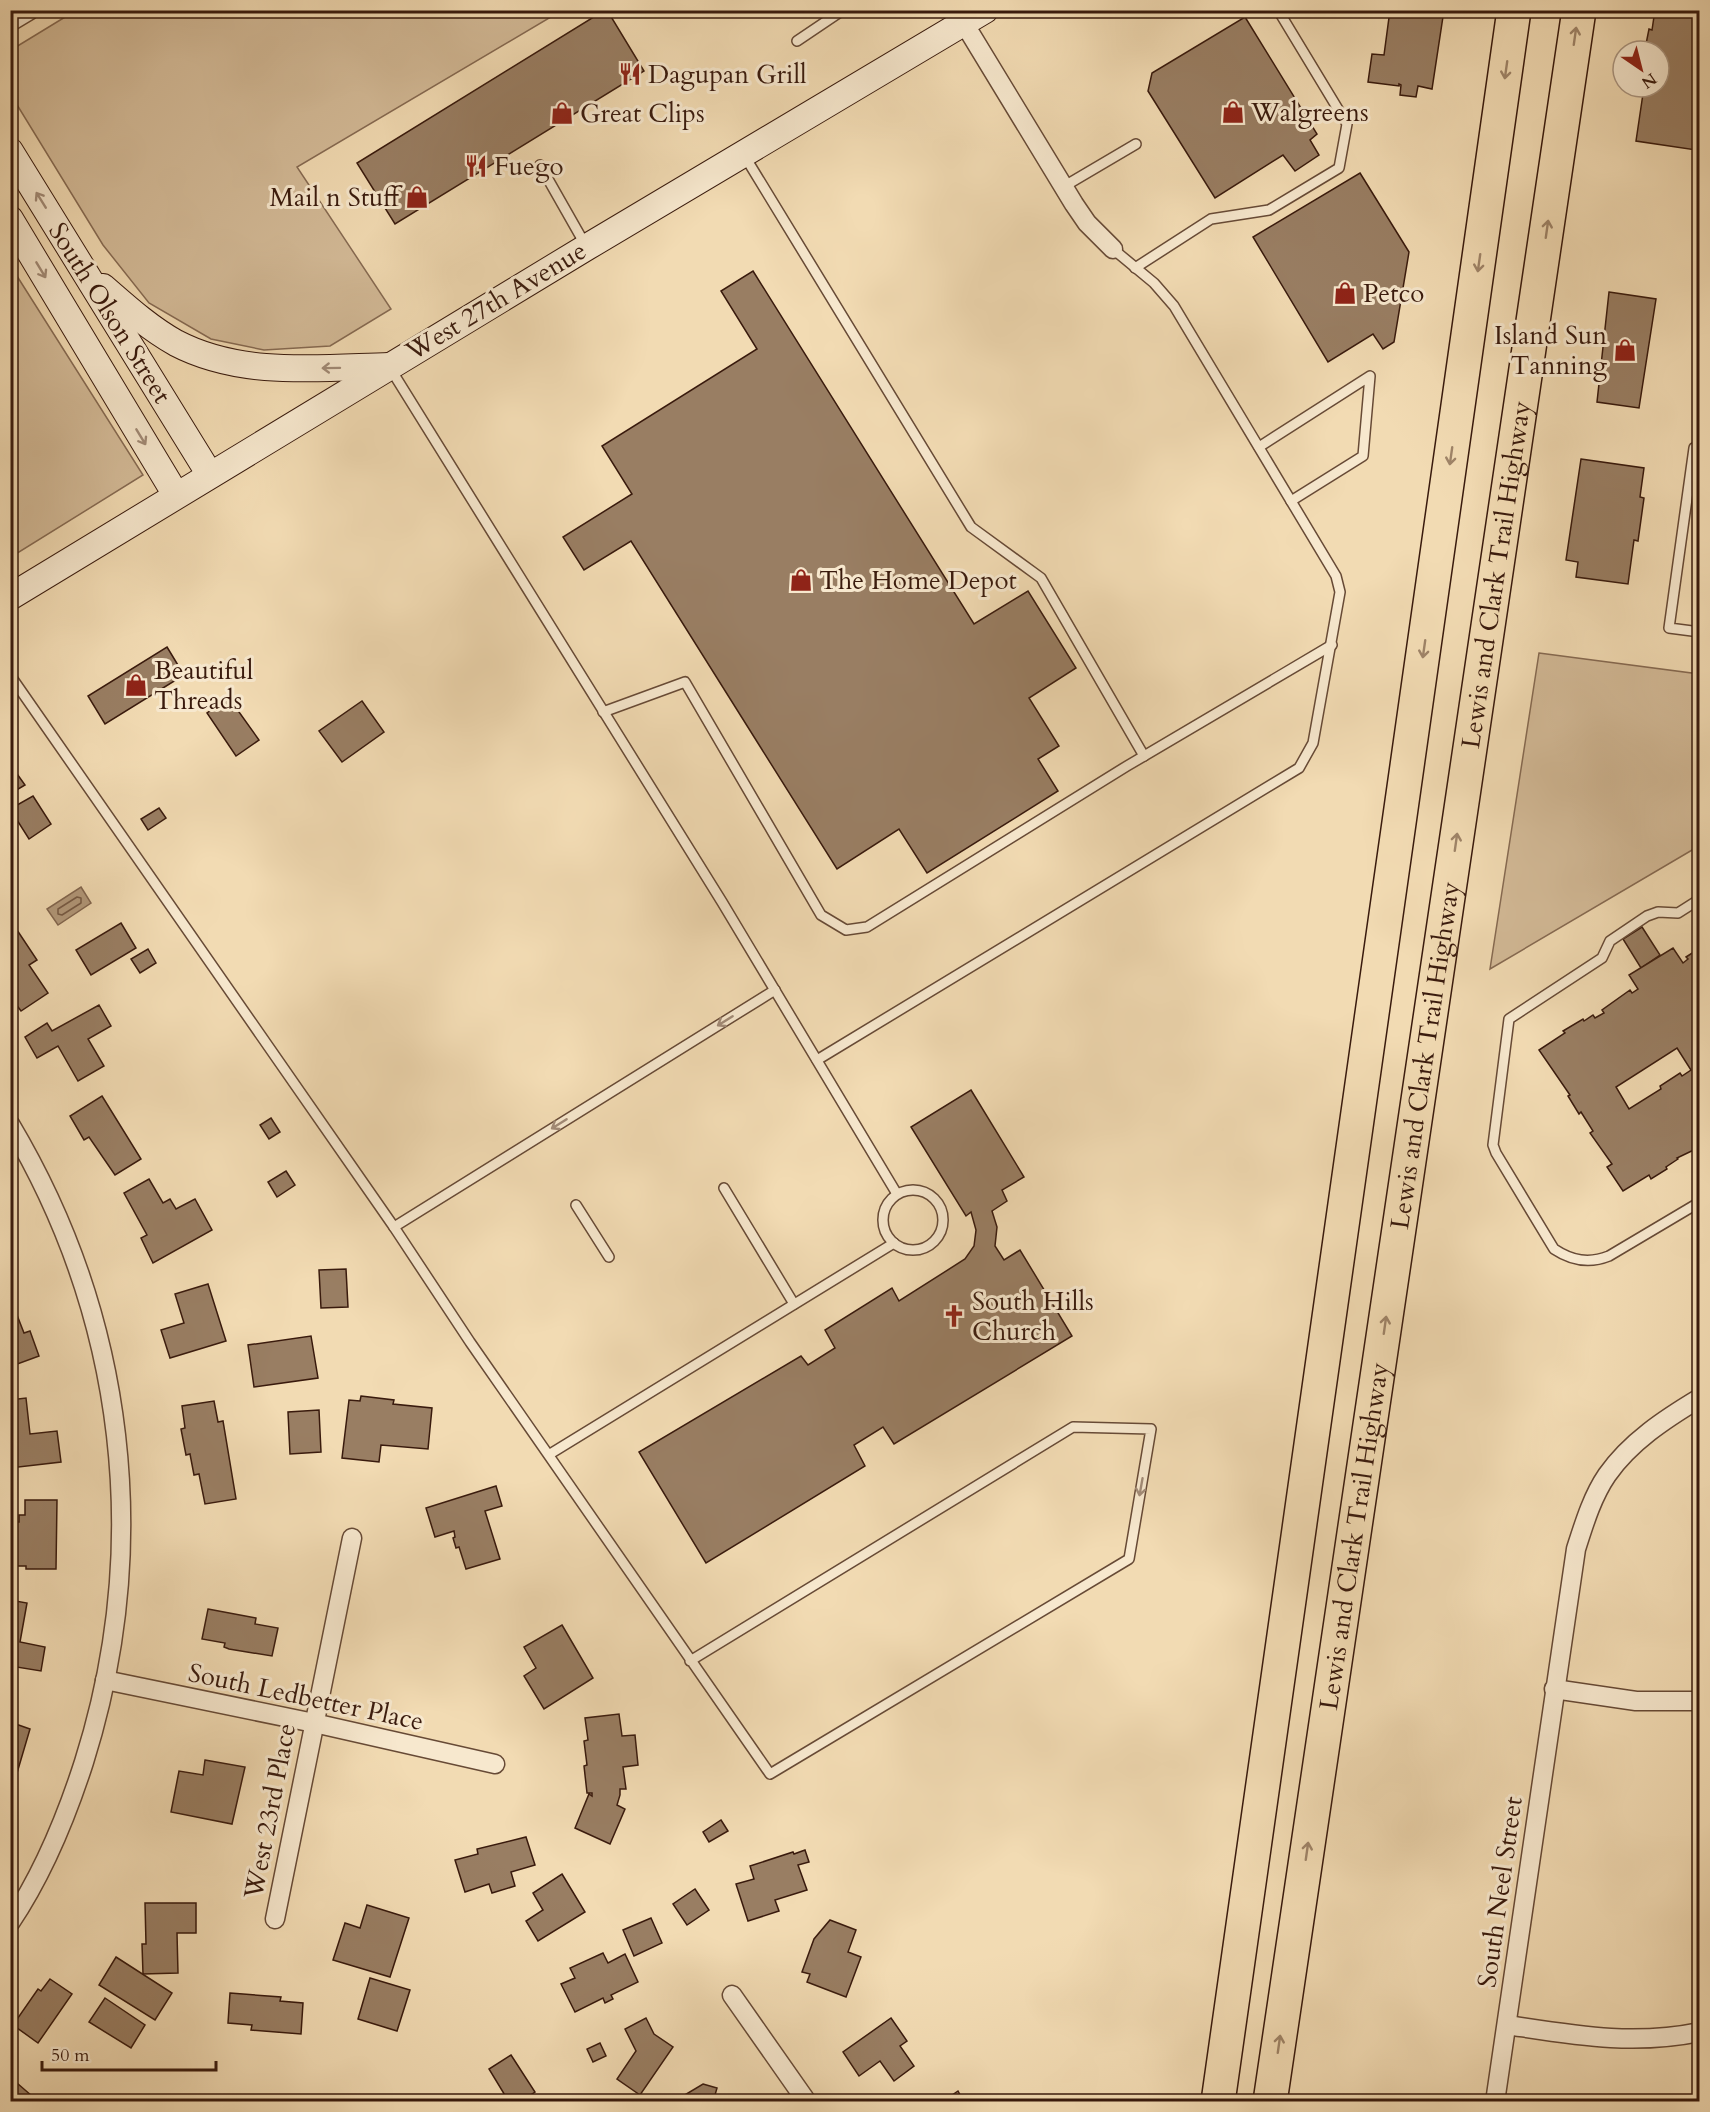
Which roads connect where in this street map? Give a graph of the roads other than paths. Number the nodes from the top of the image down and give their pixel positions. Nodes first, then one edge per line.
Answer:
1 (30, 10) edge
2 (843, 10) edge
3 (985, 10) edge
4 (1278, 10) edge
5 (1579, 10) edge
6 (1514, 11) edge
7 (960, 17) edge
8 (10, 22) edge
9 (797, 41) dead end
10 (1136, 144) dead end
11 (10, 151) edge
12 (743, 153) junction
13 (540, 165) dead end
14 (1063, 187) junction
15 (10, 219) edge
16 (587, 247) junction
17 (1113, 249) joint
18 (82, 268) junction
19 (1135, 268) junction
20 (389, 366) junction
21 (1259, 447) junction
22 (1700, 448) edge
23 (210, 475) junction
24 (176, 495) junction
25 (1291, 501) junction
26 (10, 597) edge
27 (1700, 632) edge
28 (1332, 645) junction
29 (10, 675) edge
30 (603, 712) junction
31 (1144, 756) junction
32 (1700, 899) edge
33 (775, 990) junction
34 (817, 1060) junction
35 (10, 1124) edge
36 (724, 1188) dead end
37 (897, 1194) junction
38 (1700, 1202) edge
39 (576, 1204) dead end
40 (394, 1227) junction
41 (894, 1243) junction
42 (609, 1257) dead end
43 (794, 1304) junction
44 (1700, 1398) edge
45 (550, 1454) junction
46 (352, 1538) dead end
47 (690, 1661) junction
48 (105, 1680) junction
49 (1554, 1689) junction
50 (1700, 1701) edge
51 (314, 1723) junction
52 (495, 1764) dead end
53 (275, 1919) dead end
54 (10, 1923) edge
55 (732, 1995) dead end
56 (1507, 2025) junction
57 (1700, 2032) edge
58 (807, 2102) edge
59 (1218, 2102) edge
60 (1270, 2102) edge
61 (1496, 2102) edge

1 - 8 street
2 - 9 lane
3 - 7 main road, West 27th Avenue
4 - 19 lane
60 -> 5 highway, Lewis and Clark Trail Highway
6 -> 59 highway
7 - 12 main road, West 27th Avenue
7 - 14 street
10 - 14 lane
18 -> 11 main road, South Olson Street
12 - 16 main road, West 27th Avenue
12 - 31 lane
13 - 16 lane
14 - 17 street
15 -> 24 main road, South Olson Street
16 - 20 main road, West 27th Avenue
17 - 19 lane
20 -> 18 main road
18 - 23 main road, South Olson Street
19 - 21 lane
20 - 23 main road, West 27th Avenue
20 - 30 lane
21 - 25 lane
21 - 25 lane
22 - 27 lane
23 - 24 main road, West 27th Avenue
24 - 26 main road, West 27th Avenue
25 - 28 lane
28 - 31 lane
28 - 34 lane
29 - 40 lane
30 - 31 lane
30 - 33 lane
32 - 38 lane
33 - 34 lane
33 -> 40 lane
34 - 37 lane
35 - 48 street
36 - 43 lane
37 - 41 lane
37 - 41 lane
39 - 42 lane
40 - 45 lane
41 - 43 lane
43 - 45 lane
44 - 49 street, South Neel Street
45 - 47 lane
46 - 51 street, West 23rd Place
47 -> 47 lane
48 - 51 street, South Ledbetter Place
48 - 54 street
49 - 50 street
49 - 56 street, South Neel Street
51 - 52 street, South Ledbetter Place
51 - 53 street, West 23rd Place
55 - 58 street
56 - 57 street
56 - 61 street, South Neel Street

